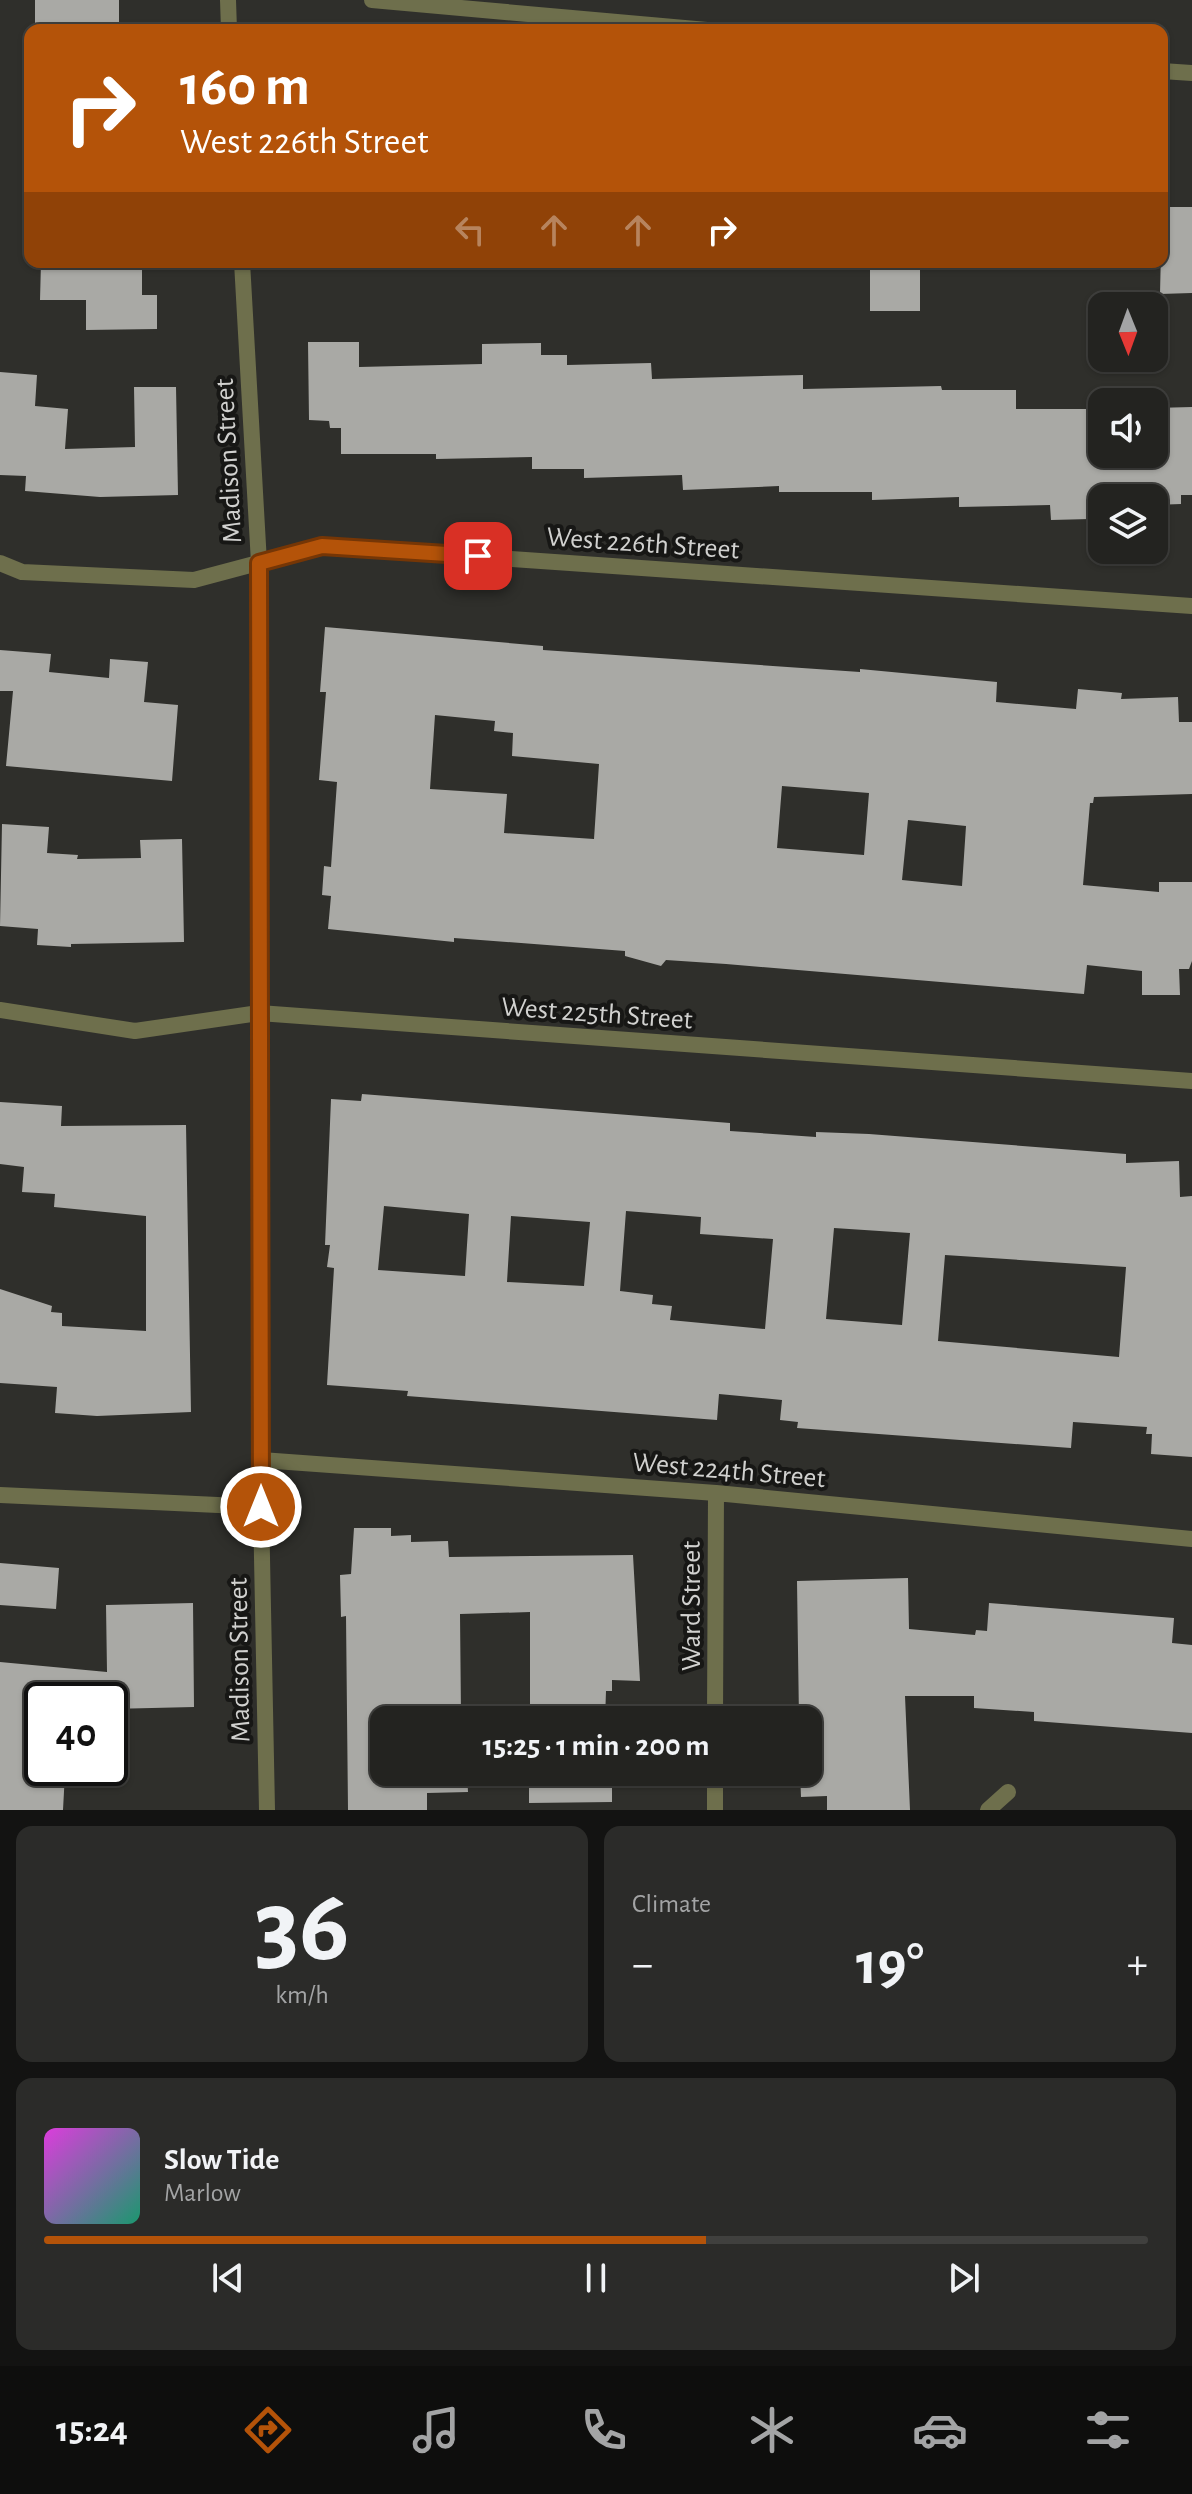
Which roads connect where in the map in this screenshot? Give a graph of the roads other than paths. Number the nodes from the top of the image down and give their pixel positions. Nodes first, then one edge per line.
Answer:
1 (228, 0) edge
2 (372, 0) edge
3 (229, 24) edge
4 (640, 24) edge
5 (1168, 71) edge
6 (1192, 73) edge
7 (242, 268) edge
8 (0, 563) edge
9 (259, 563) junction
10 (1192, 606) edge
11 (0, 1010) edge
12 (259, 1013) junction
13 (1192, 1081) edge
14 (261, 1460) junction
15 (716, 1493) junction
16 (0, 1495) edge
17 (261, 1507) junction
18 (1192, 1539) edge
19 (715, 1706) edge
20 (715, 1786) edge
21 (1008, 1792) dead end
22 (267, 1810) edge
23 (715, 1810) edge
24 (988, 1810) edge

1 - 3 street
2 - 4 street
5 - 6 street
7 - 9 street, Madison Street
8 - 9 street, West 226th Street
9 - 10 street, West 226th Street
9 - 12 street, Madison Street
11 - 12 street, West 225th Street
12 - 13 street, West 225th Street
12 - 14 street, Madison Street
14 - 15 street, West 224th Street
14 - 17 street, Madison Street
15 - 18 street, West 224th Street
15 - 19 street, Ward Street
16 - 17 street
17 - 22 street, Madison Street
20 - 23 street
21 - 24 street

